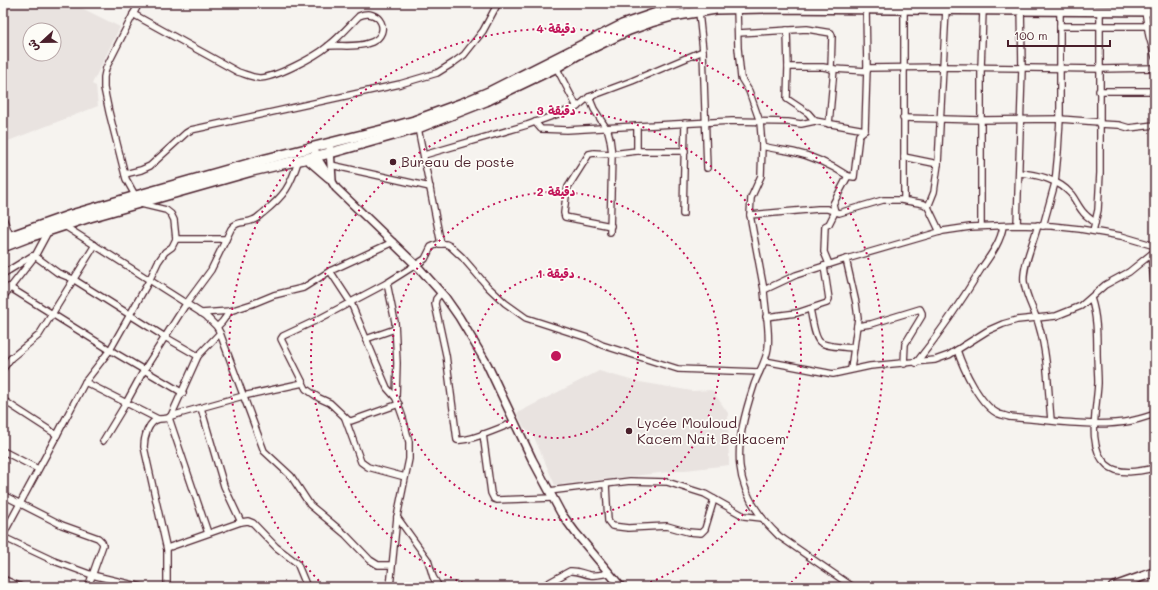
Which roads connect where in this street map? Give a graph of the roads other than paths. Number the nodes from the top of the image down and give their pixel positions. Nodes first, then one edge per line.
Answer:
1 (139, 3) edge
2 (498, 3) edge
3 (703, 3) edge
4 (1081, 3) edge
5 (1090, 3) edge
6 (1155, 3) edge
7 (766, 5) edge
8 (829, 6) edge
9 (867, 6) edge
10 (1021, 7) edge
11 (1060, 7) edge
12 (1121, 7) edge
13 (1144, 7) edge
14 (680, 8) edge
15 (737, 8) junction
16 (904, 9) junction
17 (946, 9) junction
18 (983, 10) junction
19 (1100, 11) junction
20 (1155, 11) edge
21 (699, 12) junction
22 (133, 14) junction
23 (1060, 26) junction
24 (1100, 26) junction
25 (1147, 26) junction
26 (1155, 26) edge
27 (787, 30) junction
28 (738, 33) junction
29 (328, 46) junction
30 (703, 51) junction
31 (1155, 57) edge
32 (555, 63) junction
33 (788, 67) junction
34 (944, 67) junction
35 (903, 68) junction
36 (981, 68) junction
37 (1155, 68) edge
38 (832, 69) junction
39 (1022, 69) junction
40 (1060, 69) junction
41 (1100, 69) junction
42 (867, 70) junction
43 (1099, 91) junction
44 (1155, 91) edge
45 (589, 97) junction
46 (577, 106) junction
47 (903, 118) junction
48 (942, 118) junction
49 (1060, 119) junction
50 (981, 120) junction
51 (1020, 120) junction
52 (815, 121) junction
53 (535, 122) junction
54 (705, 122) junction
55 (760, 122) junction
56 (685, 123) junction
57 (1099, 123) junction
58 (829, 124) junction
59 (1154, 125) dead end
60 (637, 126) junction
61 (418, 128) junction
62 (606, 128) junction
63 (865, 130) junction
64 (329, 143) junction
65 (762, 146) junction
66 (315, 151) junction
67 (685, 151) junction
68 (637, 152) junction
69 (330, 153) junction
70 (612, 154) junction
71 (424, 155) junction
72 (904, 157) junction
73 (303, 159) junction
74 (938, 164) junction
75 (331, 165) junction
76 (707, 168) dead end
77 (1019, 173) junction
78 (125, 174) junction
79 (848, 176) junction
80 (331, 180) junction
81 (1055, 183) junction
82 (430, 187) junction
83 (138, 200) junction
84 (904, 200) junction
85 (928, 207) junction
86 (835, 212) junction
87 (683, 214) dead end
88 (750, 215) junction
89 (3, 218) edge
90 (1095, 223) junction
91 (63, 225) junction
92 (1017, 225) junction
93 (981, 226) junction
94 (1002, 226) junction
95 (1041, 226) junction
96 (49, 230) junction
97 (1093, 231) junction
98 (940, 232) junction
99 (9, 239) edge
100 (226, 239) junction
101 (176, 240) junction
102 (393, 242) junction
103 (441, 244) junction
104 (95, 245) junction
105 (1155, 246) edge
106 (3, 247) edge
107 (1153, 253) edge
108 (35, 255) junction
109 (846, 259) junction
110 (416, 264) junction
111 (826, 265) junction
112 (330, 271) junction
113 (3, 274) edge
114 (73, 279) junction
115 (149, 281) junction
116 (387, 283) junction
117 (9, 287) junction
118 (764, 290) junction
119 (1155, 290) edge
120 (441, 293) junction
121 (3, 296) edge
122 (1091, 298) junction
123 (351, 303) junction
124 (186, 304) junction
125 (810, 309) junction
126 (230, 311) junction
127 (201, 313) junction
128 (51, 314) junction
129 (130, 315) junction
130 (766, 316) junction
131 (1036, 319) junction
132 (857, 326) junction
133 (216, 327) junction
134 (395, 329) junction
135 (220, 333) junction
136 (165, 337) junction
137 (366, 339) junction
138 (854, 348) junction
139 (1155, 348) edge
140 (110, 350) junction
141 (957, 350) junction
142 (198, 356) junction
143 (765, 361) junction
144 (916, 363) junction
145 (1155, 363) edge
146 (904, 364) junction
147 (3, 369) edge
148 (851, 369) junction
149 (144, 370) junction
150 (759, 372) junction
151 (85, 382) junction
152 (303, 383) junction
153 (183, 393) junction
154 (243, 396) junction
155 (396, 398) junction
156 (3, 400) edge
157 (126, 403) junction
158 (398, 404) junction
159 (201, 408) junction
160 (1155, 414) edge
161 (170, 417) junction
162 (345, 418) junction
163 (158, 419) junction
164 (1051, 420) junction
165 (515, 422) junction
166 (1095, 423) junction
167 (483, 434) junction
168 (57, 435) junction
169 (103, 441) dead end
170 (3, 451) edge
171 (1155, 468) edge
172 (38, 469) junction
173 (405, 477) junction
174 (606, 484) junction
175 (3, 495) edge
176 (551, 495) junction
177 (714, 499) junction
178 (20, 504) junction
179 (397, 517) junction
180 (762, 518) junction
181 (241, 522) junction
182 (208, 533) junction
183 (3, 536) edge
184 (167, 548) junction
185 (392, 565) junction
186 (1155, 572) edge
187 (609, 573) junction
188 (92, 575) junction
189 (3, 579) edge
190 (21, 587) edge
191 (88, 587) edge
192 (142, 587) edge
193 (167, 587) edge
194 (307, 587) edge
195 (390, 587) edge
196 (439, 587) edge
197 (541, 587) edge
198 (621, 587) edge
199 (853, 587) edge
200 (1113, 587) edge

1 - 22 street
2 - 78 street
3 - 14 main road
4 - 5 main road
6 - 13 main road
7 - 8 main road
7 - 15 main road
8 - 9 main road
9 - 16 main road
9 - 42 street
10 - 11 main road
10 - 18 main road
10 - 39 street
11 - 19 main road
11 - 23 street
12 - 13 main road
12 - 19 main road
13 - 20 main road
13 - 25 street
14 - 21 main road
14 - 32 main road
15 - 21 main road
15 - 28 street
16 - 17 main road
16 - 35 street
17 - 18 main road
17 - 34 street
18 - 36 street
19 - 24 street
21 - 30 street
22 - 29 street
22 - 78 street
23 - 24 street
23 - 40 street
24 - 25 street
24 - 41 street
25 - 26 street
25 - 31 street
27 - 28 street
27 - 33 street
27 - 38 street
28 - 55 street
29 - 29 street
30 - 45 street
30 - 54 street
32 - 46 street
32 - 61 main road
32 - 64 main road
33 - 38 street
33 - 52 street
34 - 35 street
34 - 36 street
34 - 48 street
35 - 42 street
35 - 47 street
36 - 39 street
36 - 50 street
37 - 41 street
38 - 42 street
38 - 58 street
39 - 40 street
39 - 51 street
40 - 41 street
40 - 49 street
41 - 43 street
42 - 63 street
43 - 44 street
43 - 57 street
45 - 46 street
45 - 62 street
46 - 53 street
47 - 48 street
47 - 72 street
48 - 50 street
48 - 74 street
49 - 51 street
49 - 57 street
49 - 81 street
50 - 51 street
50 - 93 street
51 - 77 street
52 - 55 street
52 - 58 street
53 - 62 street
53 - 71 street
54 - 55 street
54 - 56 street
54 - 76 street
55 - 65 street
56 - 60 street
56 - 67 street
57 - 59 street
57 - 90 street
58 - 63 street
60 - 62 street
60 - 68 street
61 - 69 main road
61 - 71 street
62 - 70 street
63 - 79 street
64 - 66 main road
64 - 69 street
65 - 79 street
65 - 88 street
66 - 69 main road
66 - 73 main road
66 - 80 street
66 - 83 main road
67 - 68 street
67 - 87 street
68 - 70 street
69 - 75 street
70 - 70 street
71 - 82 street
72 - 74 street
72 - 84 street
73 - 80 main road
73 - 83 main road
73 - 100 street
74 - 85 street
75 - 80 street
75 - 82 street
77 - 81 street
77 - 92 street
78 - 83 street
79 - 86 street
80 - 102 street
81 - 90 street
81 - 95 street
82 - 103 street
83 - 91 main road
83 - 99 main road
83 - 101 street
84 - 85 street
84 - 86 street
85 - 98 street
86 - 88 street
86 - 111 street
88 - 118 street
89 - 99 street
90 - 97 street
91 - 96 main road
91 - 104 street
92 - 94 street
92 - 95 street
93 - 94 street
93 - 98 street
94 - 144 street
95 - 97 street
95 - 131 street
96 - 99 main road
96 - 108 street
97 - 105 street
98 - 109 street
99 - 106 main road
100 - 101 street
100 - 124 street
101 - 115 street
102 - 110 street
102 - 112 street
103 - 110 street
103 - 150 street
104 - 114 street
104 - 115 street
107 - 119 street
107 - 122 street
108 - 113 street
108 - 114 street
108 - 117 street
109 - 111 street
109 - 132 street
110 - 116 street
110 - 120 street
111 - 118 street
111 - 125 street
112 - 123 street
112 - 126 street
114 - 128 street
114 - 129 street
115 - 124 street
115 - 129 street
116 - 123 street
116 - 134 street
117 - 121 street
117 - 128 street
118 - 130 street
120 - 165 street
120 - 167 street
122 - 131 street
122 - 166 street
123 - 137 street
123 - 152 street
124 - 127 street
124 - 136 street
125 - 130 street
125 - 138 street
126 - 127 street
126 - 133 street
127 - 133 street
128 - 140 street
128 - 147 street
129 - 136 street
129 - 140 street
130 - 143 street
131 - 141 street
131 - 164 street
132 - 138 street
132 - 146 street
133 - 135 street
134 - 137 street
134 - 155 street
135 - 142 street
135 - 154 street
136 - 142 street
136 - 149 street
137 - 155 street
138 - 148 street
139 - 145 street
140 - 149 street
140 - 151 street
141 - 144 street
141 - 164 street
142 - 153 street
143 - 148 street
143 - 150 street
144 - 146 street
146 - 148 street
149 - 153 street
149 - 157 street
150 - 180 street
151 - 157 street
151 - 168 street
152 - 154 street
152 - 162 street
153 - 161 street
154 - 159 street
154 - 185 street
155 - 158 street
156 - 168 street
157 - 163 street
157 - 169 street
158 - 162 street
158 - 173 street
159 - 161 street
159 - 181 street
160 - 166 street
161 - 163 street
161 - 182 street
162 - 173 street
163 - 184 street
164 - 166 street
165 - 167 street
165 - 176 street
166 - 171 street
167 - 176 street
168 - 172 street
170 - 172 street
172 - 178 street
173 - 179 street
174 - 176 street
174 - 177 street
174 - 177 street
175 - 178 street
176 - 187 street
177 - 180 street
178 - 183 street
178 - 188 street
179 - 185 street
179 - 196 street
180 - 199 street
181 - 182 street
181 - 194 street
182 - 184 street
183 - 188 street
184 - 193 street
185 - 195 street
186 - 200 main road
187 - 197 street
187 - 198 street
188 - 191 street
188 - 192 street
189 - 190 street

